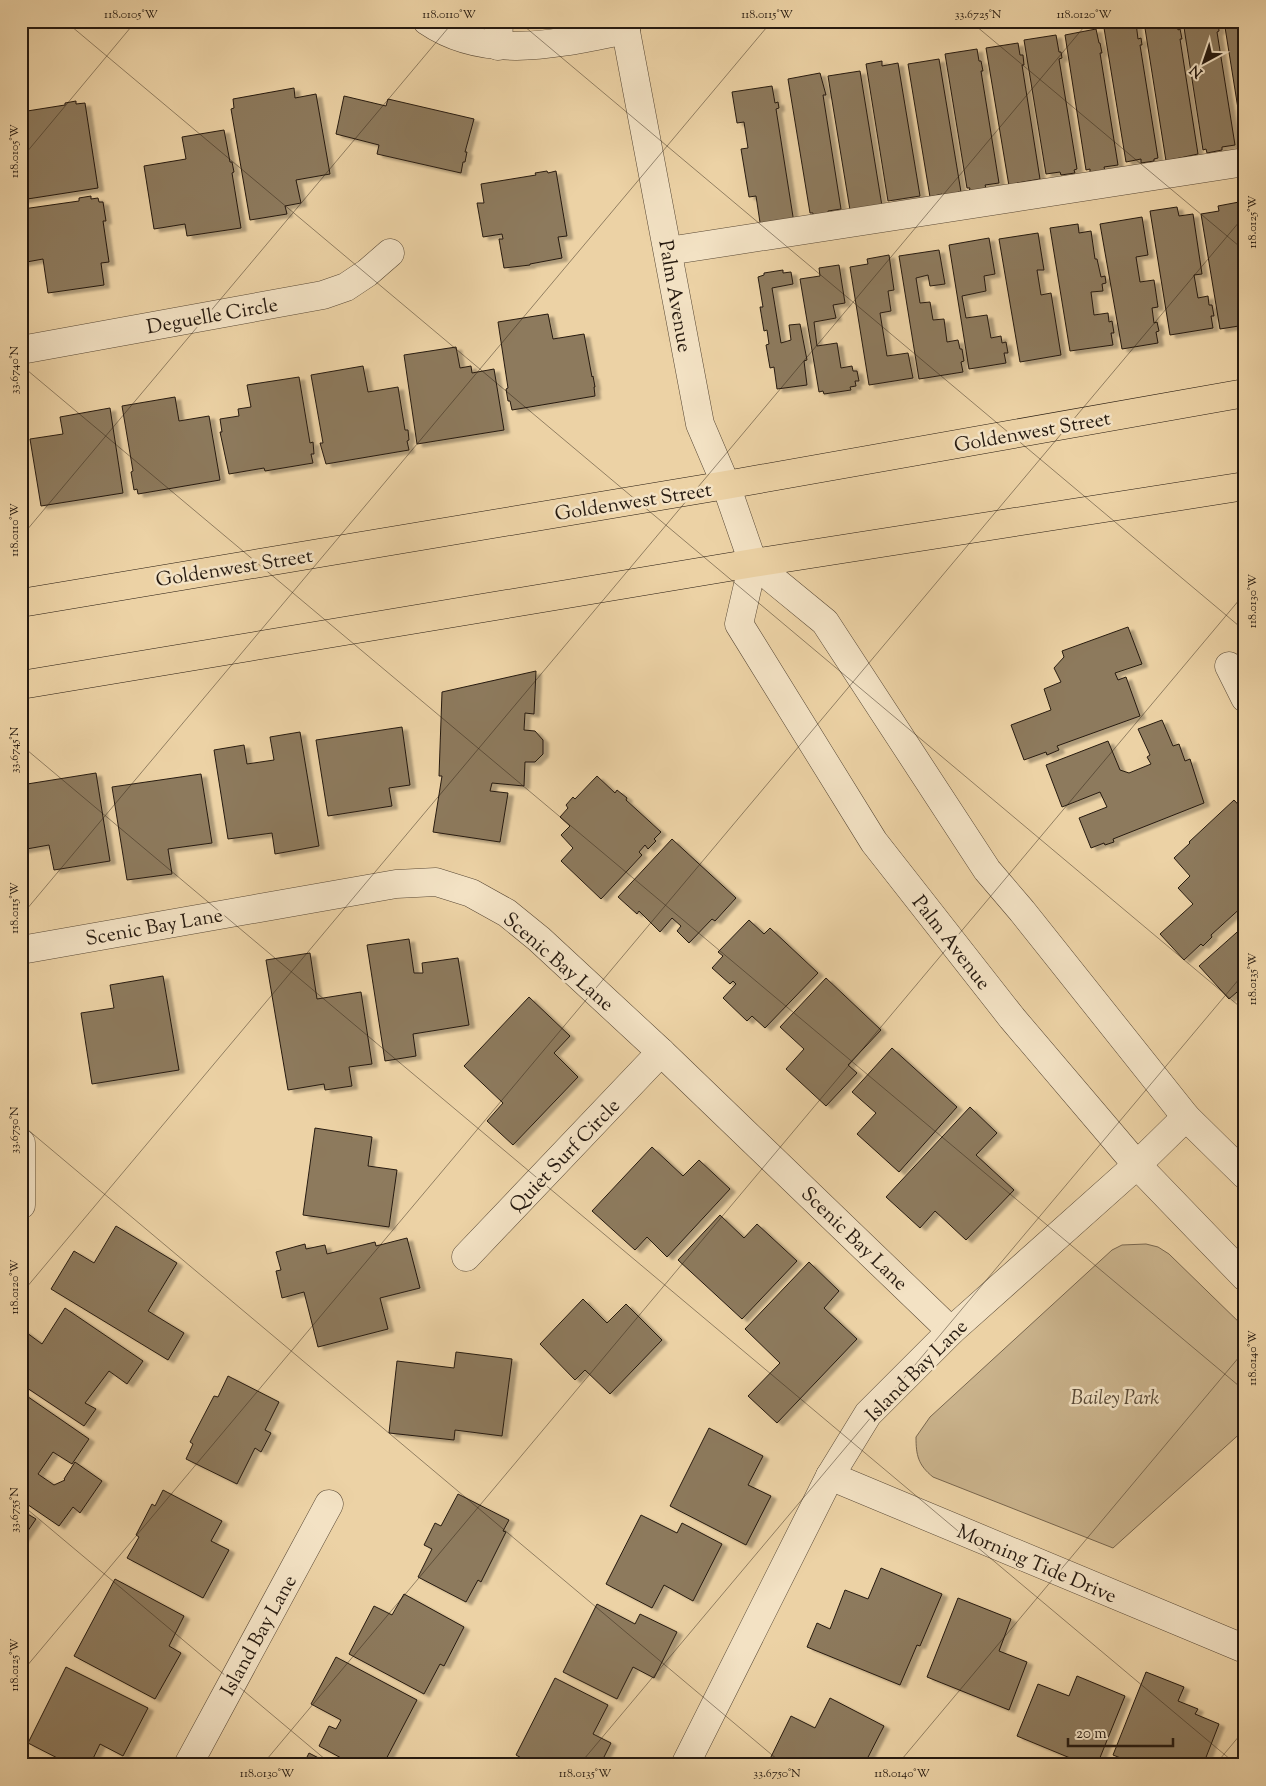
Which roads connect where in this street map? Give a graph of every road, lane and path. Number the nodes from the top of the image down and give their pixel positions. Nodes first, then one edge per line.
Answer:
1 (427, 21) edge
2 (625, 26) edge
3 (499, 34) edge
4 (1245, 162) edge
5 (668, 251) junction
6 (390, 252) dead end
7 (21, 350) edge
8 (1245, 393) edge
9 (726, 485) junction
10 (1245, 486) edge
11 (753, 563) junction
12 (21, 603) edge
13 (1229, 666) dead end
14 (21, 685) edge
15 (1245, 698) edge
16 (21, 950) edge
17 (661, 1052) junction
18 (1186, 1117) junction
19 (21, 1143) edge
20 (1136, 1165) junction
21 (1245, 1175) edge
22 (21, 1205) edge
23 (466, 1257) dead end
24 (1245, 1277) edge
25 (951, 1331) junction
26 (830, 1476) junction
27 (329, 1504) dead end
28 (1245, 1649) edge
29 (188, 1765) edge
30 (685, 1765) edge

1 - 3 street
2 - 3 street
2 - 5 street, Palm Avenue
4 - 5 street
5 - 9 street, Palm Avenue
6 - 7 street, Deguelle Circle
8 - 9 main road, Goldenwest Street
9 - 11 street, Palm Avenue
9 - 12 main road, Goldenwest Street
10 - 11 main road
11 - 14 main road
11 - 18 street
11 - 20 street, Palm Avenue
13 - 15 street
16 - 17 street, Scenic Bay Lane
17 - 23 street, Quiet Surf Circle
17 - 25 street, Scenic Bay Lane
18 - 20 street, Island Bay Lane
18 - 21 street
19 - 22 street
20 - 24 street, Palm Avenue
20 - 25 street, Island Bay Lane
25 - 26 street, Island Bay Lane
26 - 28 street, Morning Tide Drive
26 - 30 street, Island Bay Lane
27 - 29 street, Island Bay Lane

